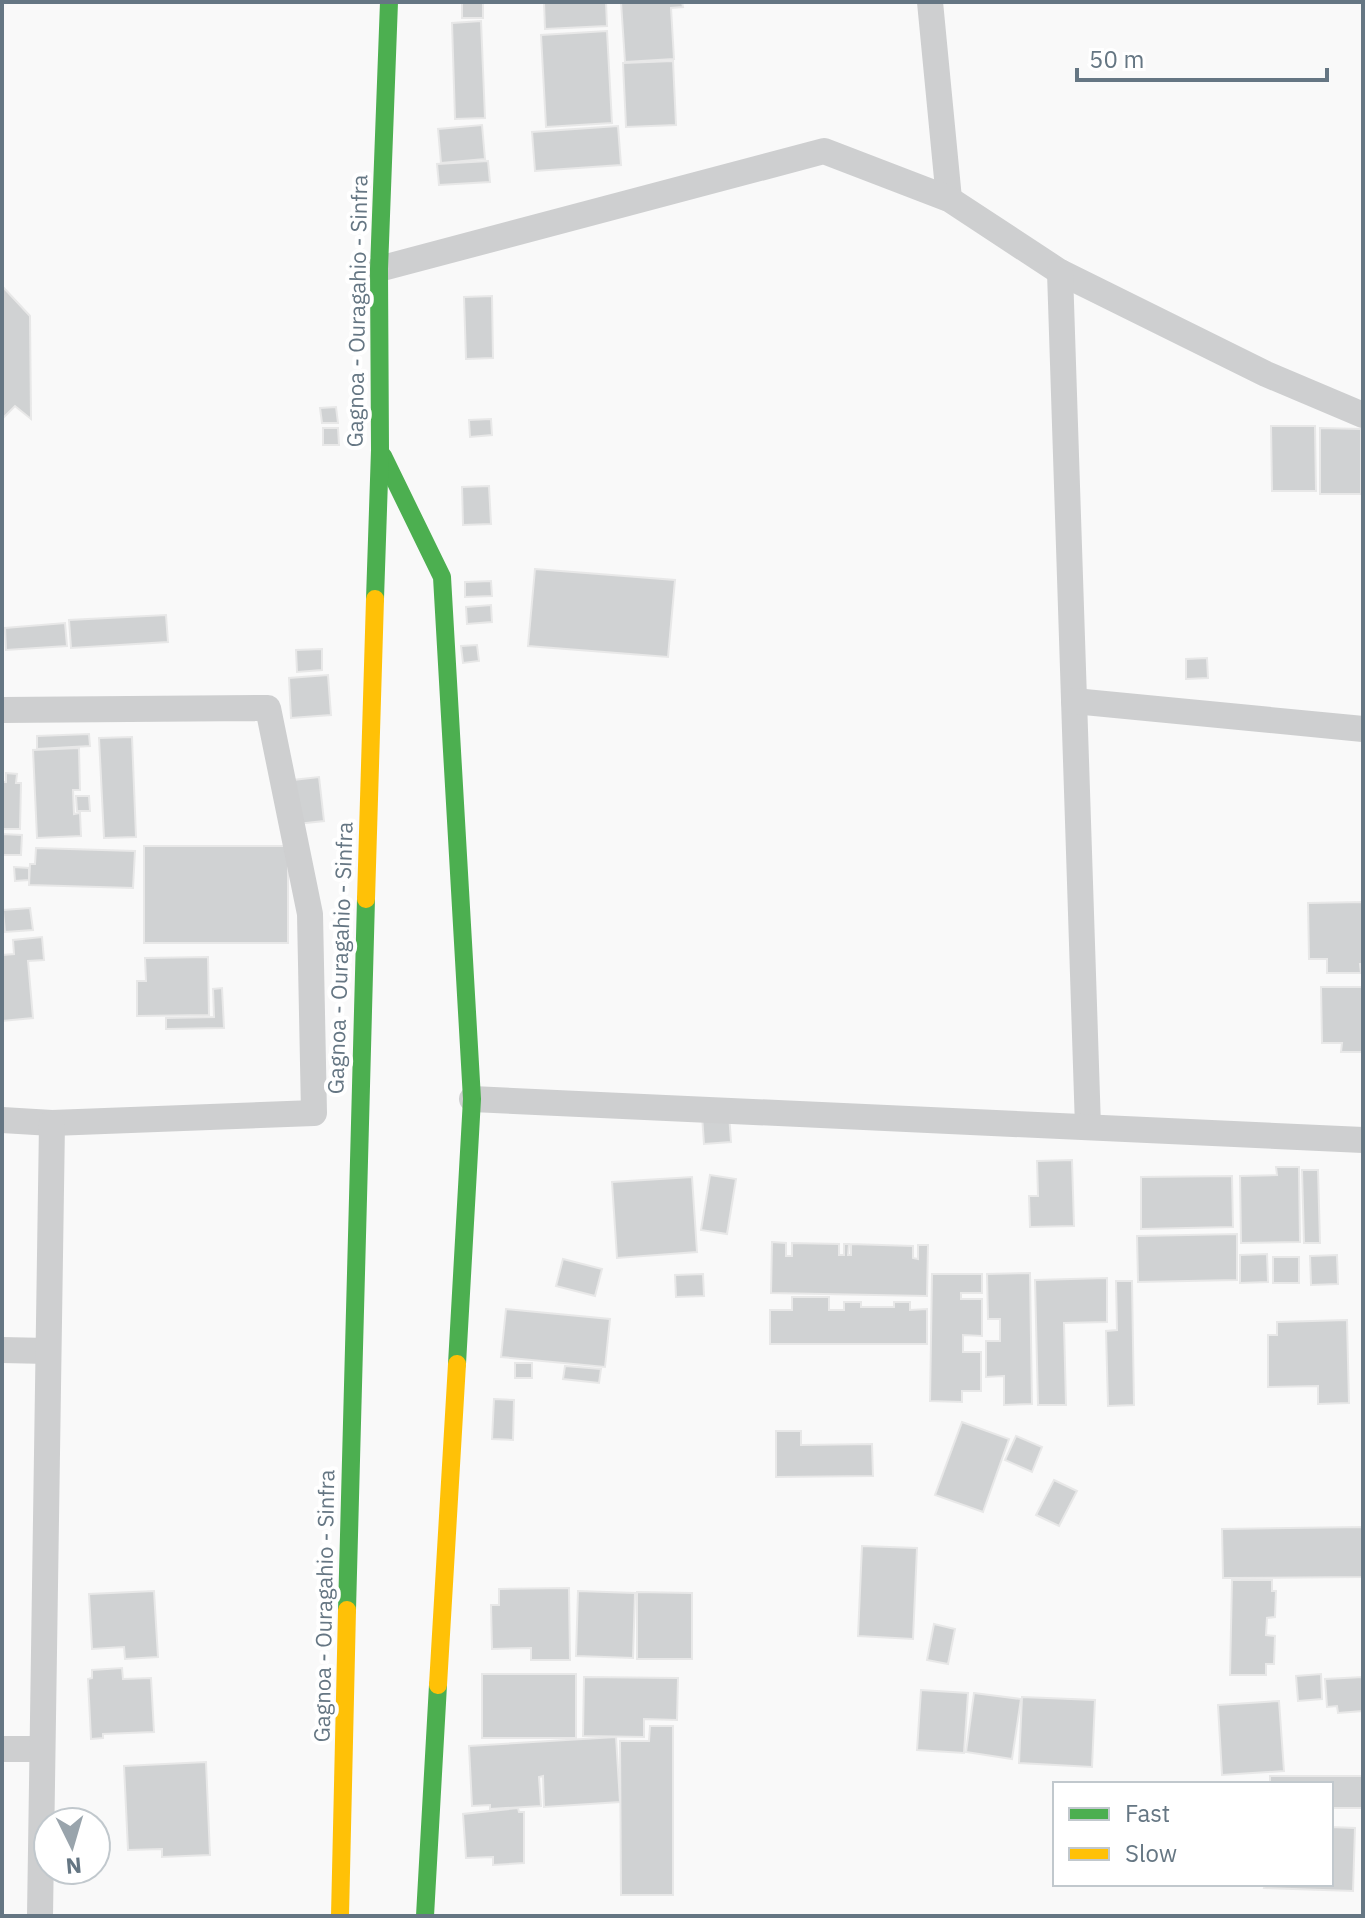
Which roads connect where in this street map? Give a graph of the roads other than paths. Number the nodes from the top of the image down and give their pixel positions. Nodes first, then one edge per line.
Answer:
1 (389, 2) edge
2 (930, 2) edge
3 (949, 199) junction
4 (379, 269) junction
5 (1060, 272) junction
6 (1363, 415) edge
7 (380, 450) junction
8 (1074, 701) junction
9 (2, 710) edge
10 (1363, 729) edge
11 (472, 1099) junction
12 (2, 1120) edge
13 (52, 1123) junction
14 (1088, 1127) junction
15 (1363, 1140) edge
16 (2, 1350) edge
17 (48, 1351) junction
18 (2, 1749) edge
19 (41, 1749) junction
20 (40, 1916) edge
21 (340, 1916) edge
22 (425, 1916) edge

1 - 4 main road, Gagnoa - Ouragahio - Sinfra
2 - 3 street
3 - 4 street
3 - 5 street
4 - 7 main road, Gagnoa - Ouragahio - Sinfra
5 - 6 street
5 - 8 street
7 - 11 main road
7 - 21 main road, Gagnoa - Ouragahio - Sinfra
8 - 10 street
8 - 14 street
9 - 13 street
11 - 14 street
11 - 22 main road
12 - 13 street
13 - 17 street
14 - 15 street
16 - 17 street
17 - 19 street
18 - 19 street
19 - 20 street

